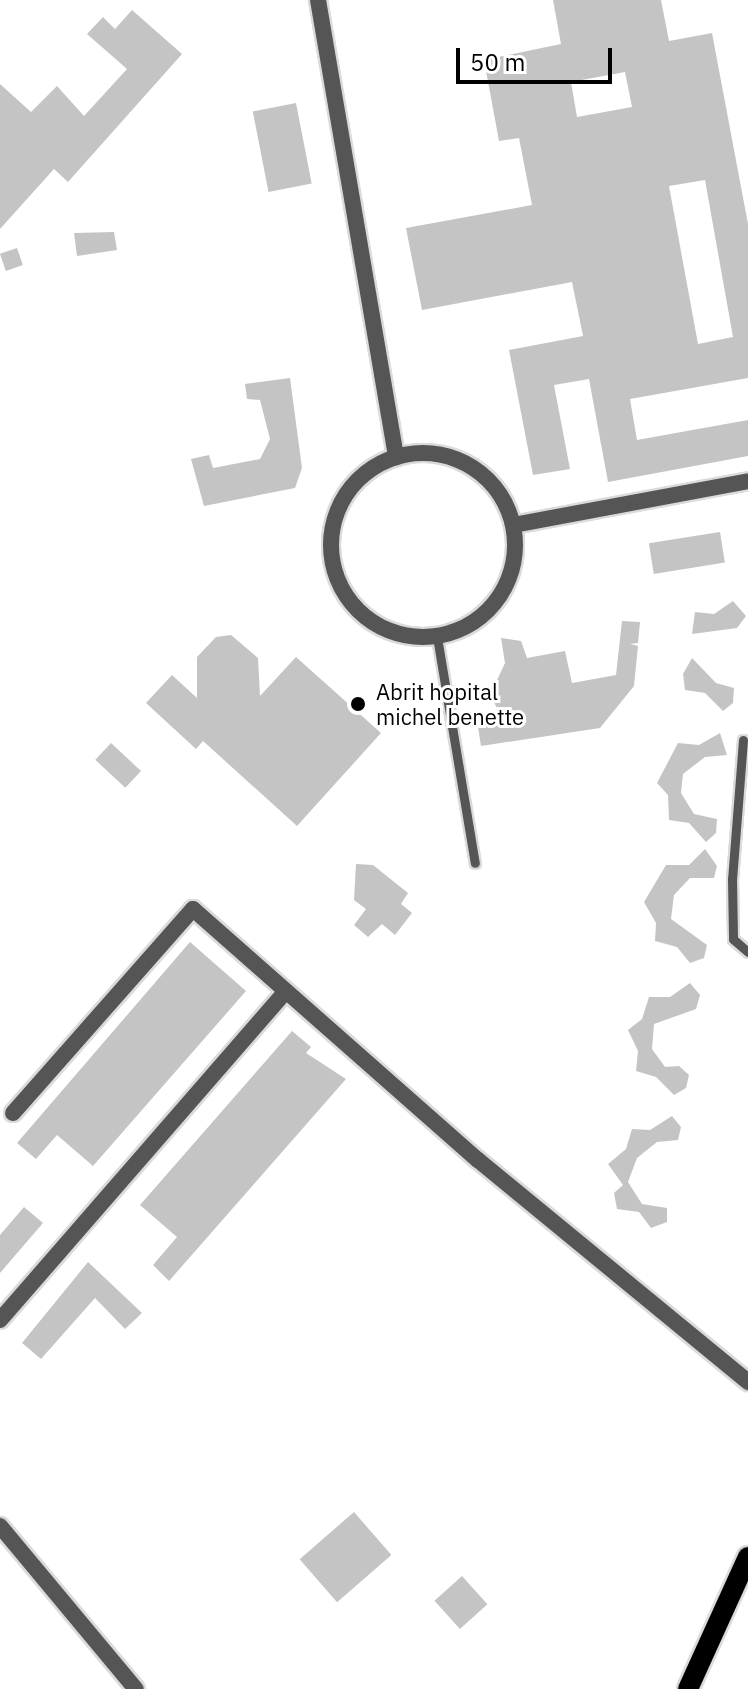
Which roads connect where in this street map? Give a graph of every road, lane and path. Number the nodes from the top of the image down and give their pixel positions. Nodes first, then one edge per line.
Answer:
1 (318, 0) edge
2 (396, 457) junction
3 (748, 481) edge
4 (514, 525) junction
5 (437, 637) junction
6 (743, 740) dead end
7 (475, 863) dead end
8 (748, 952) edge
9 (285, 992) junction
10 (13, 1113) dead end
11 (0, 1320) edge
12 (748, 1382) edge
13 (0, 1526) edge
14 (748, 1557) edge
15 (136, 1689) edge
16 (688, 1689) edge

1 - 2 street
2 - 4 street
2 - 5 street
3 - 4 street
4 - 5 street
5 - 7 lane
6 - 8 lane
9 - 10 street
9 - 11 street
9 - 12 street
13 - 15 street
14 - 16 main road

